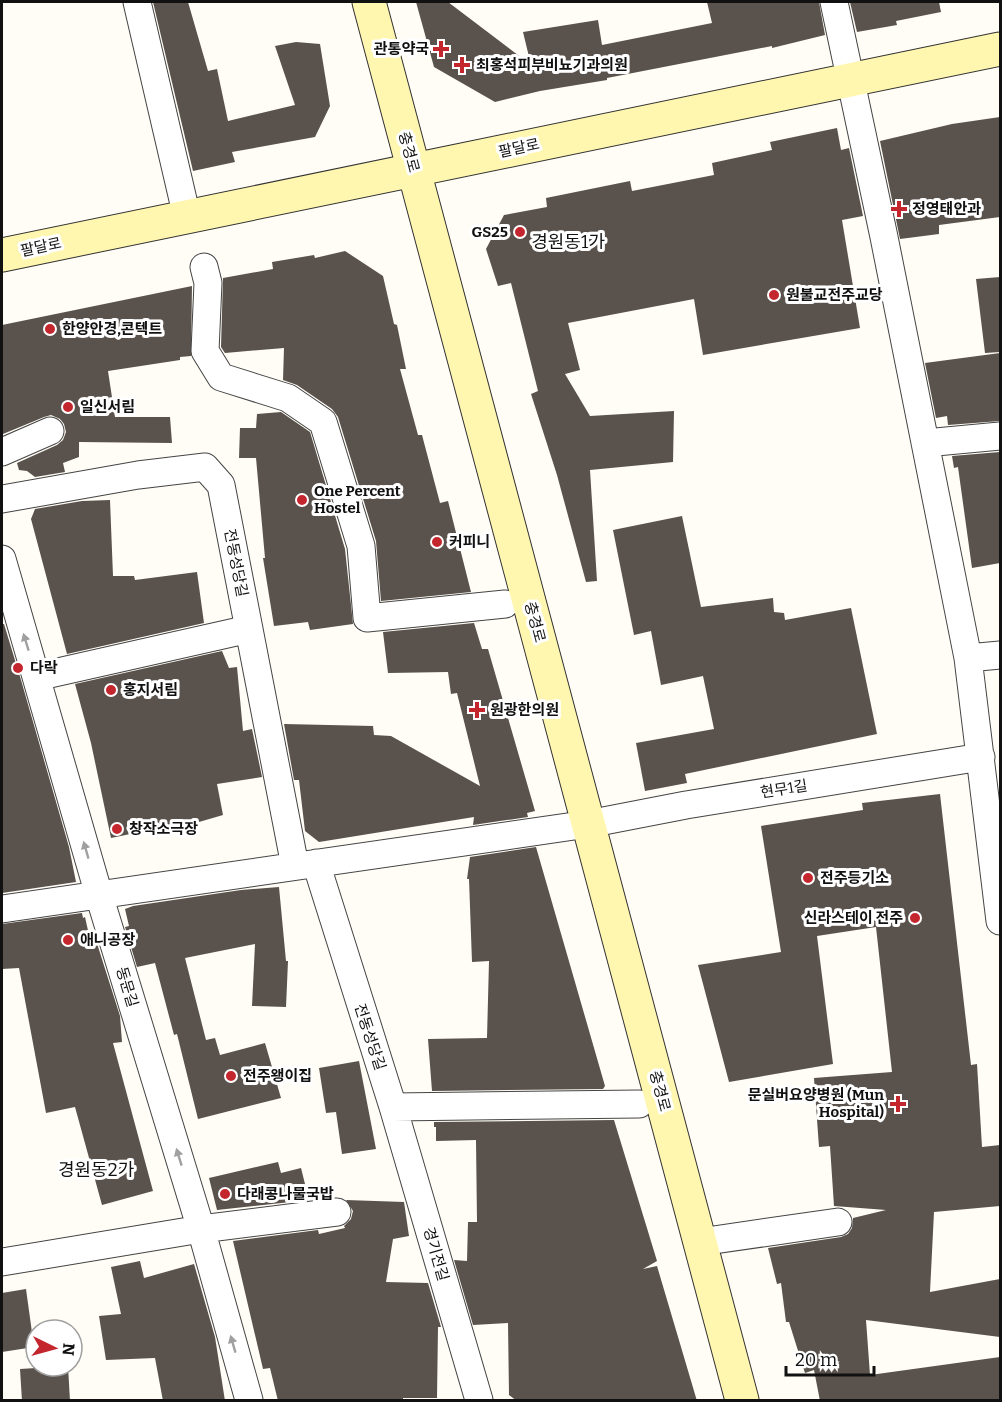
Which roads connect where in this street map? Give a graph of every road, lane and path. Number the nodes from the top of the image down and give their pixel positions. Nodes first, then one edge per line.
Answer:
1 (137, 2) edge
2 (369, 2) edge
3 (834, 2) edge
4 (1000, 49) edge
5 (851, 79) junction
6 (414, 170) junction
7 (187, 217) junction
8 (2, 255) edge
9 (204, 267) dead end
10 (50, 432) dead end
11 (1000, 436) edge
12 (925, 443) junction
13 (2, 452) edge
14 (2, 499) edge
15 (2, 559) edge
16 (505, 604) dead end
17 (249, 628) junction
18 (1000, 655) edge
19 (968, 657) junction
20 (36, 676) junction
21 (981, 757) junction
22 (588, 824) junction
23 (305, 865) junction
24 (99, 895) junction
25 (2, 909) edge
26 (999, 912) edge
27 (639, 1104) dead end
28 (393, 1107) junction
29 (337, 1212) dead end
30 (838, 1222) dead end
31 (201, 1229) junction
32 (700, 1242) junction
33 (2, 1262) edge
34 (249, 1401) edge
35 (479, 1401) edge
36 (742, 1401) edge

1 - 7 street
2 - 6 street, 충경로
3 - 5 street
4 - 5 street, 팔달로
5 - 6 street, 팔달로
5 - 12 street
6 - 7 street, 팔달로
6 - 22 street, 충경로
7 - 8 street, 팔달로
9 - 16 street
10 - 13 street
11 - 12 street
12 - 19 street
14 - 17 street, 전동성당길
20 -> 15 street, 동문길
17 - 20 street
17 - 23 street, 전동성당길
18 - 19 street
19 - 21 street
24 -> 20 street, 동문길
21 - 22 street, 현무1길
21 - 26 street
22 - 23 street
22 - 32 street, 충경로
23 - 24 street
23 - 28 street, 전동성당길
24 - 25 street
31 -> 24 street, 동문길
27 - 28 street, 충경로
28 - 35 street, 경기전길
29 - 31 street
30 - 32 street
31 - 33 street
34 -> 31 street, 동문길
32 - 36 street, 충경로

